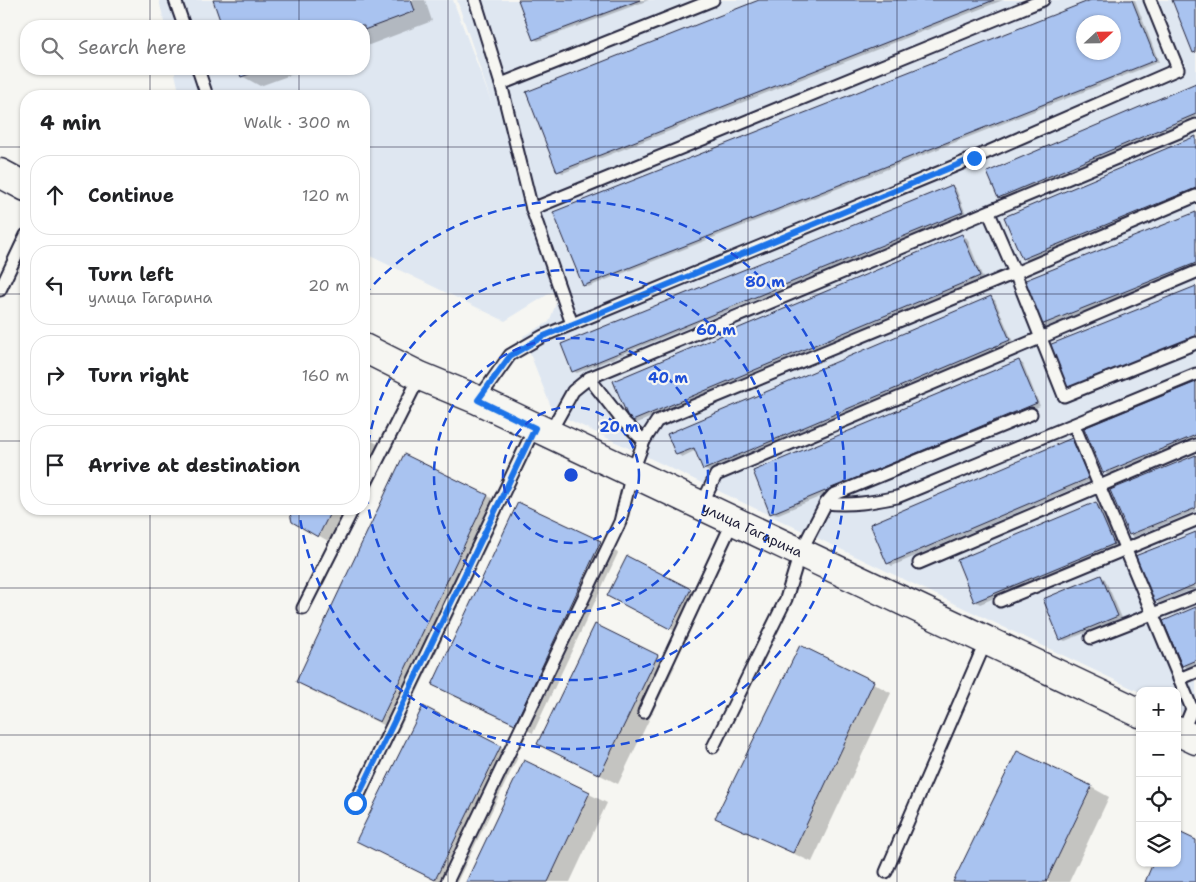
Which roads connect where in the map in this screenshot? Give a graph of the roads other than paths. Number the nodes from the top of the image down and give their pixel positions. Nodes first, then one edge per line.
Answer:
1 (175, 0) edge
2 (476, 0) edge
3 (713, 0) edge
4 (1043, 0) edge
5 (1150, 0) edge
6 (182, 20) edge
7 (200, 75) edge
8 (501, 84) junction
9 (205, 90) edge
10 (1196, 126) edge
11 (0, 174) edge
12 (20, 184) edge
13 (1196, 196) edge
14 (532, 209) junction
15 (989, 213) junction
16 (20, 247) edge
17 (1196, 272) edge
18 (1016, 273) junction
19 (0, 290) edge
20 (572, 324) junction
21 (1041, 337) junction
22 (1196, 343) edge
23 (370, 351) edge
24 (1196, 374) edge
25 (420, 376) junction
26 (589, 378) junction
27 (478, 400) junction
28 (1030, 414) dead end
29 (1074, 425) junction
30 (542, 431) junction
31 (644, 441) junction
32 (1196, 445) edge
33 (632, 473) junction
34 (370, 475) edge
35 (1099, 485) junction
36 (826, 503) junction
37 (701, 506) junction
38 (350, 515) edge
39 (1196, 520) edge
40 (733, 521) junction
41 (1126, 550) junction
42 (800, 553) junction
43 (919, 563) dead end
44 (1196, 597) edge
45 (1000, 601) dead end
46 (303, 608) dead end
47 (1152, 615) junction
48 (1091, 638) dead end
49 (986, 641) junction
50 (1196, 672) edge
51 (1179, 680) junction
52 (644, 712) dead end
53 (1136, 712) edge
54 (1185, 735) edge
55 (713, 747) dead end
56 (355, 803) dead end
57 (886, 872) dead end
58 (447, 882) edge

1 - 6 lane
2 - 8 lane
3 - 8 lane
4 - 14 lane
5 - 20 lane
7 - 9 lane
8 - 14 lane
10 - 15 lane
11 - 12 street
13 - 18 lane
14 - 20 lane
15 - 18 lane
15 - 26 lane
16 - 19 lane
17 - 21 lane
18 - 21 lane
18 - 31 lane
20 - 27 lane
21 - 22 lane
21 - 37 lane
23 - 25 street, улица Гагарина
24 - 29 lane
25 - 27 street, улица Гагарина
25 - 34 lane
26 - 30 lane
26 - 31 lane
27 - 30 street, улица Гагарина
28 - 36 lane
29 - 35 lane
29 - 36 lane
30 - 33 street, улица Гагарина
30 - 56 lane
31 - 33 lane
32 - 35 lane
33 - 37 street, улица Гагарина
33 - 58 lane
35 - 41 lane
35 - 43 lane
36 - 42 lane
37 - 40 street, улица Гагарина
38 - 46 lane
39 - 41 lane
40 - 42 street, улица Гагарина
40 - 52 lane
41 - 45 lane
41 - 47 lane
42 - 49 street, улица Гагарина
42 - 55 lane
44 - 47 lane
47 - 48 lane
47 - 51 lane
49 - 53 street, улица Гагарина
49 - 57 lane
50 - 51 lane
51 - 54 lane

